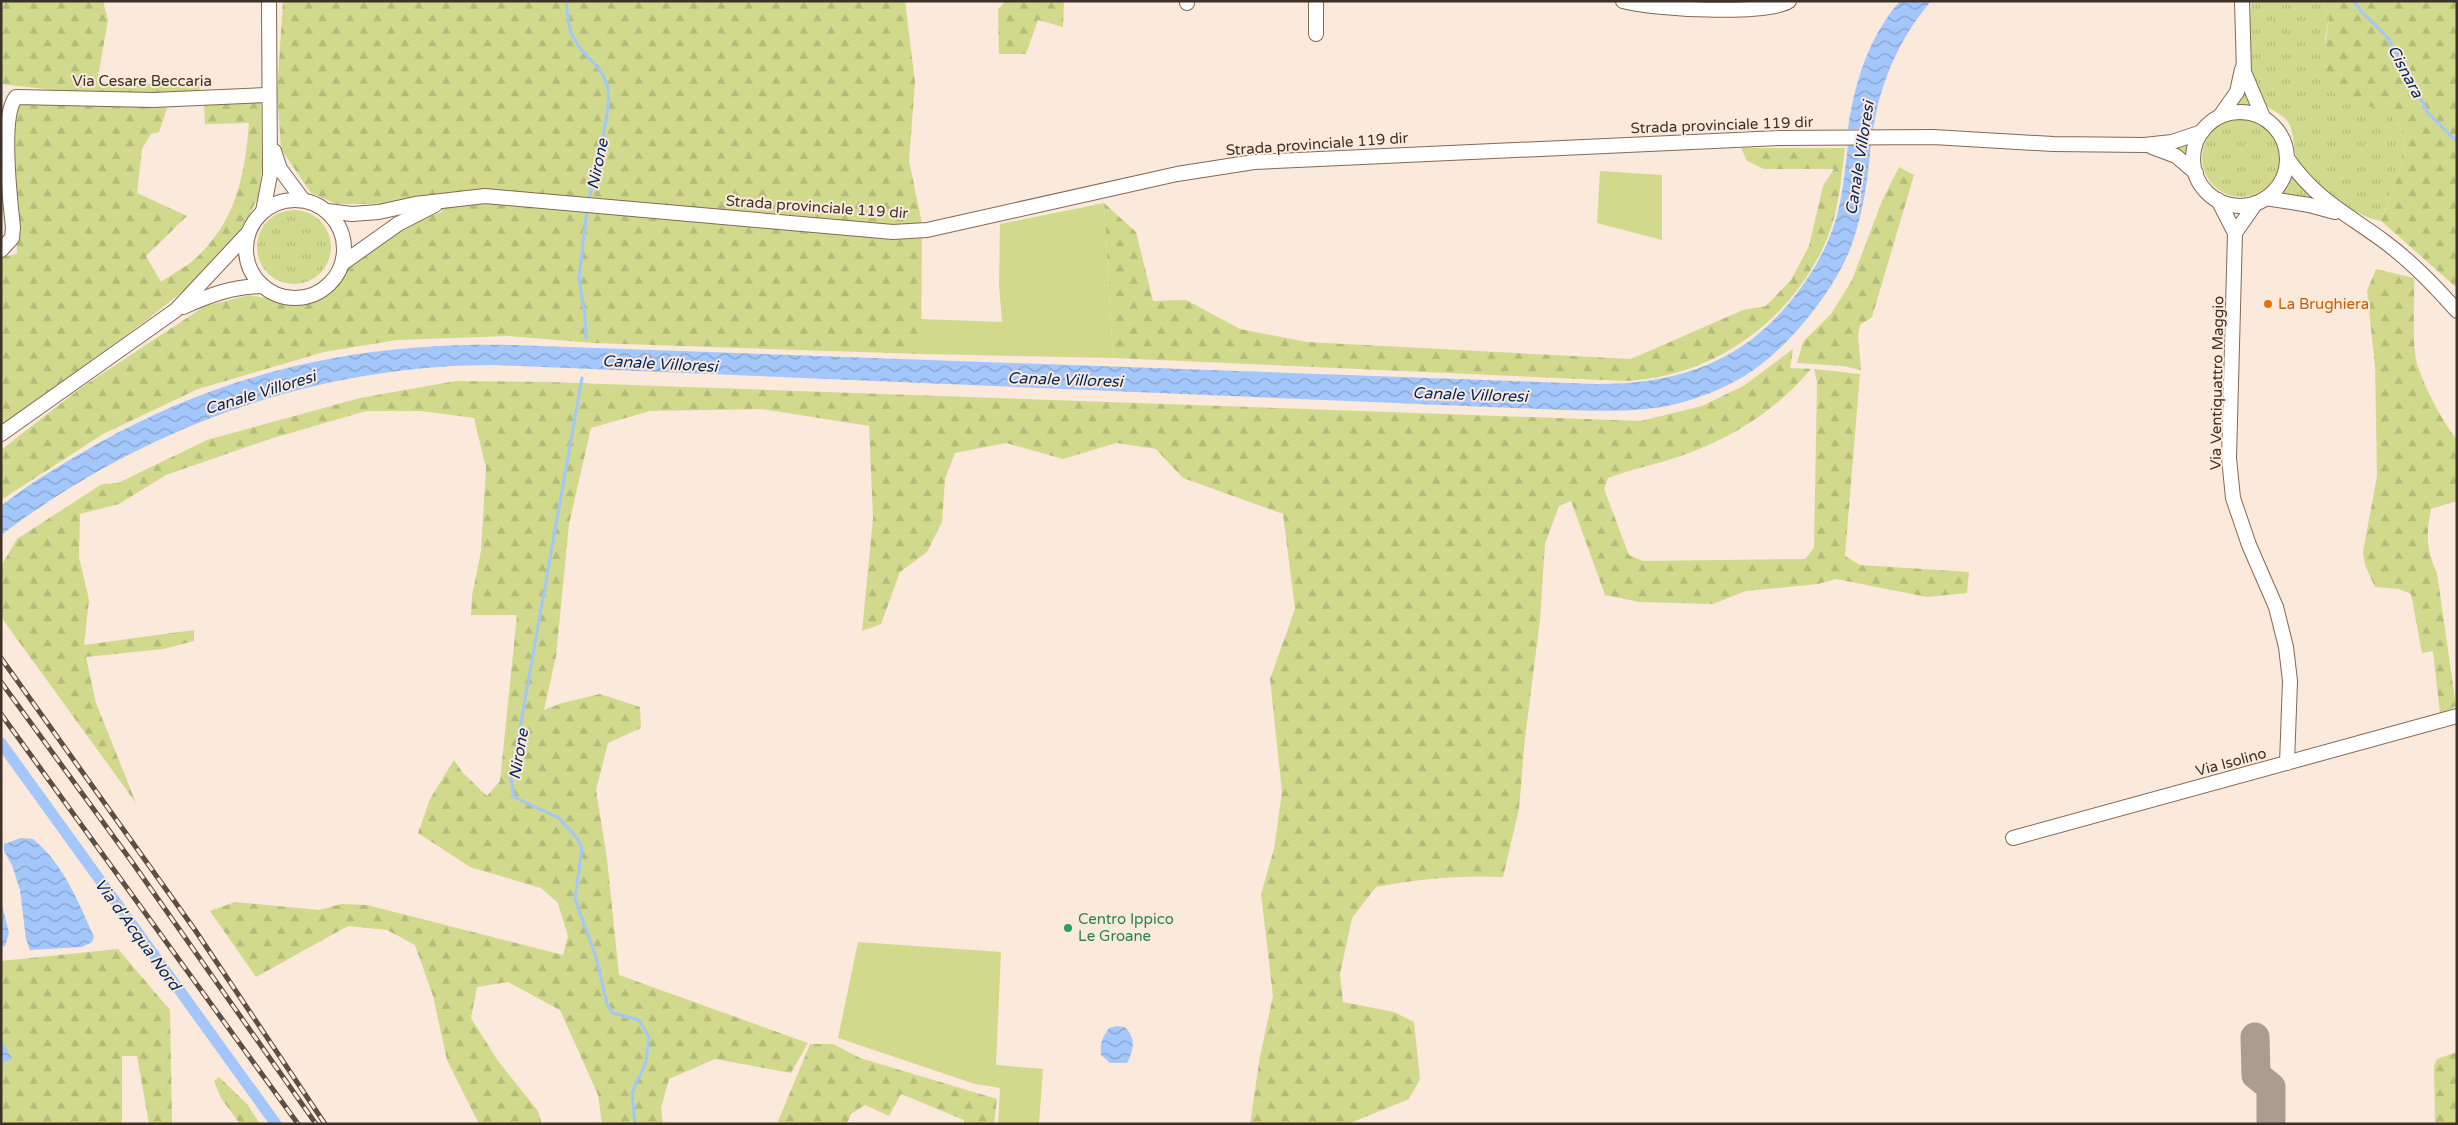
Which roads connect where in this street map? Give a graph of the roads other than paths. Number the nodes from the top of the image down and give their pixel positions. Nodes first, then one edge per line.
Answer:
1 (269, 1) edge
2 (1316, 1) edge
3 (1623, 1) edge
4 (1789, 1) edge
5 (2242, 1) edge
6 (1316, 34) dead end
7 (2243, 61) junction
8 (268, 95) junction
9 (2220, 116) junction
10 (2263, 117) junction
11 (2202, 132) junction
12 (270, 138) junction
13 (2144, 145) junction
14 (2287, 158) junction
15 (2196, 172) junction
16 (303, 200) junction
17 (2218, 200) junction
18 (2261, 200) junction
19 (441, 202) junction
20 (263, 211) junction
21 (327, 211) junction
22 (2343, 215) junction
23 (248, 233) junction
24 (2234, 234) junction
25 (1, 250) edge
26 (343, 263) junction
27 (263, 286) junction
28 (176, 310) junction
29 (2457, 310) edge
30 (1, 434) edge
31 (2457, 716) edge
32 (2287, 763) junction
33 (2013, 838) dead end

1 - 8 street
2 - 6 street
3 - 4 street
5 - 7 street
7 - 9 street
7 - 10 street
8 - 12 street
8 - 25 street, Via Cesare Beccaria
9 - 10 street
9 - 11 street
10 - 14 street
11 - 13 street, Strada provinciale 119 dir
11 - 15 street
12 - 16 street
12 - 20 street
13 - 15 street, Strada provinciale 119 dir
13 - 19 street, Strada provinciale 119 dir
14 - 18 street
14 - 22 street
15 - 17 street
16 - 20 street
16 - 21 street
17 - 18 street
17 - 24 street, Via Ventiquattro Maggio
18 - 22 street
18 - 24 street
19 - 21 street, Strada provinciale 119 dir
19 - 26 street, Strada provinciale 119 dir
20 - 23 street
21 - 26 street
22 - 29 street
23 - 27 street
23 - 28 street
24 - 32 street, Via Ventiquattro Maggio
26 - 27 street
27 - 28 street
28 - 30 street
31 - 32 street, Via Isolino
32 - 33 street, Via Isolino

